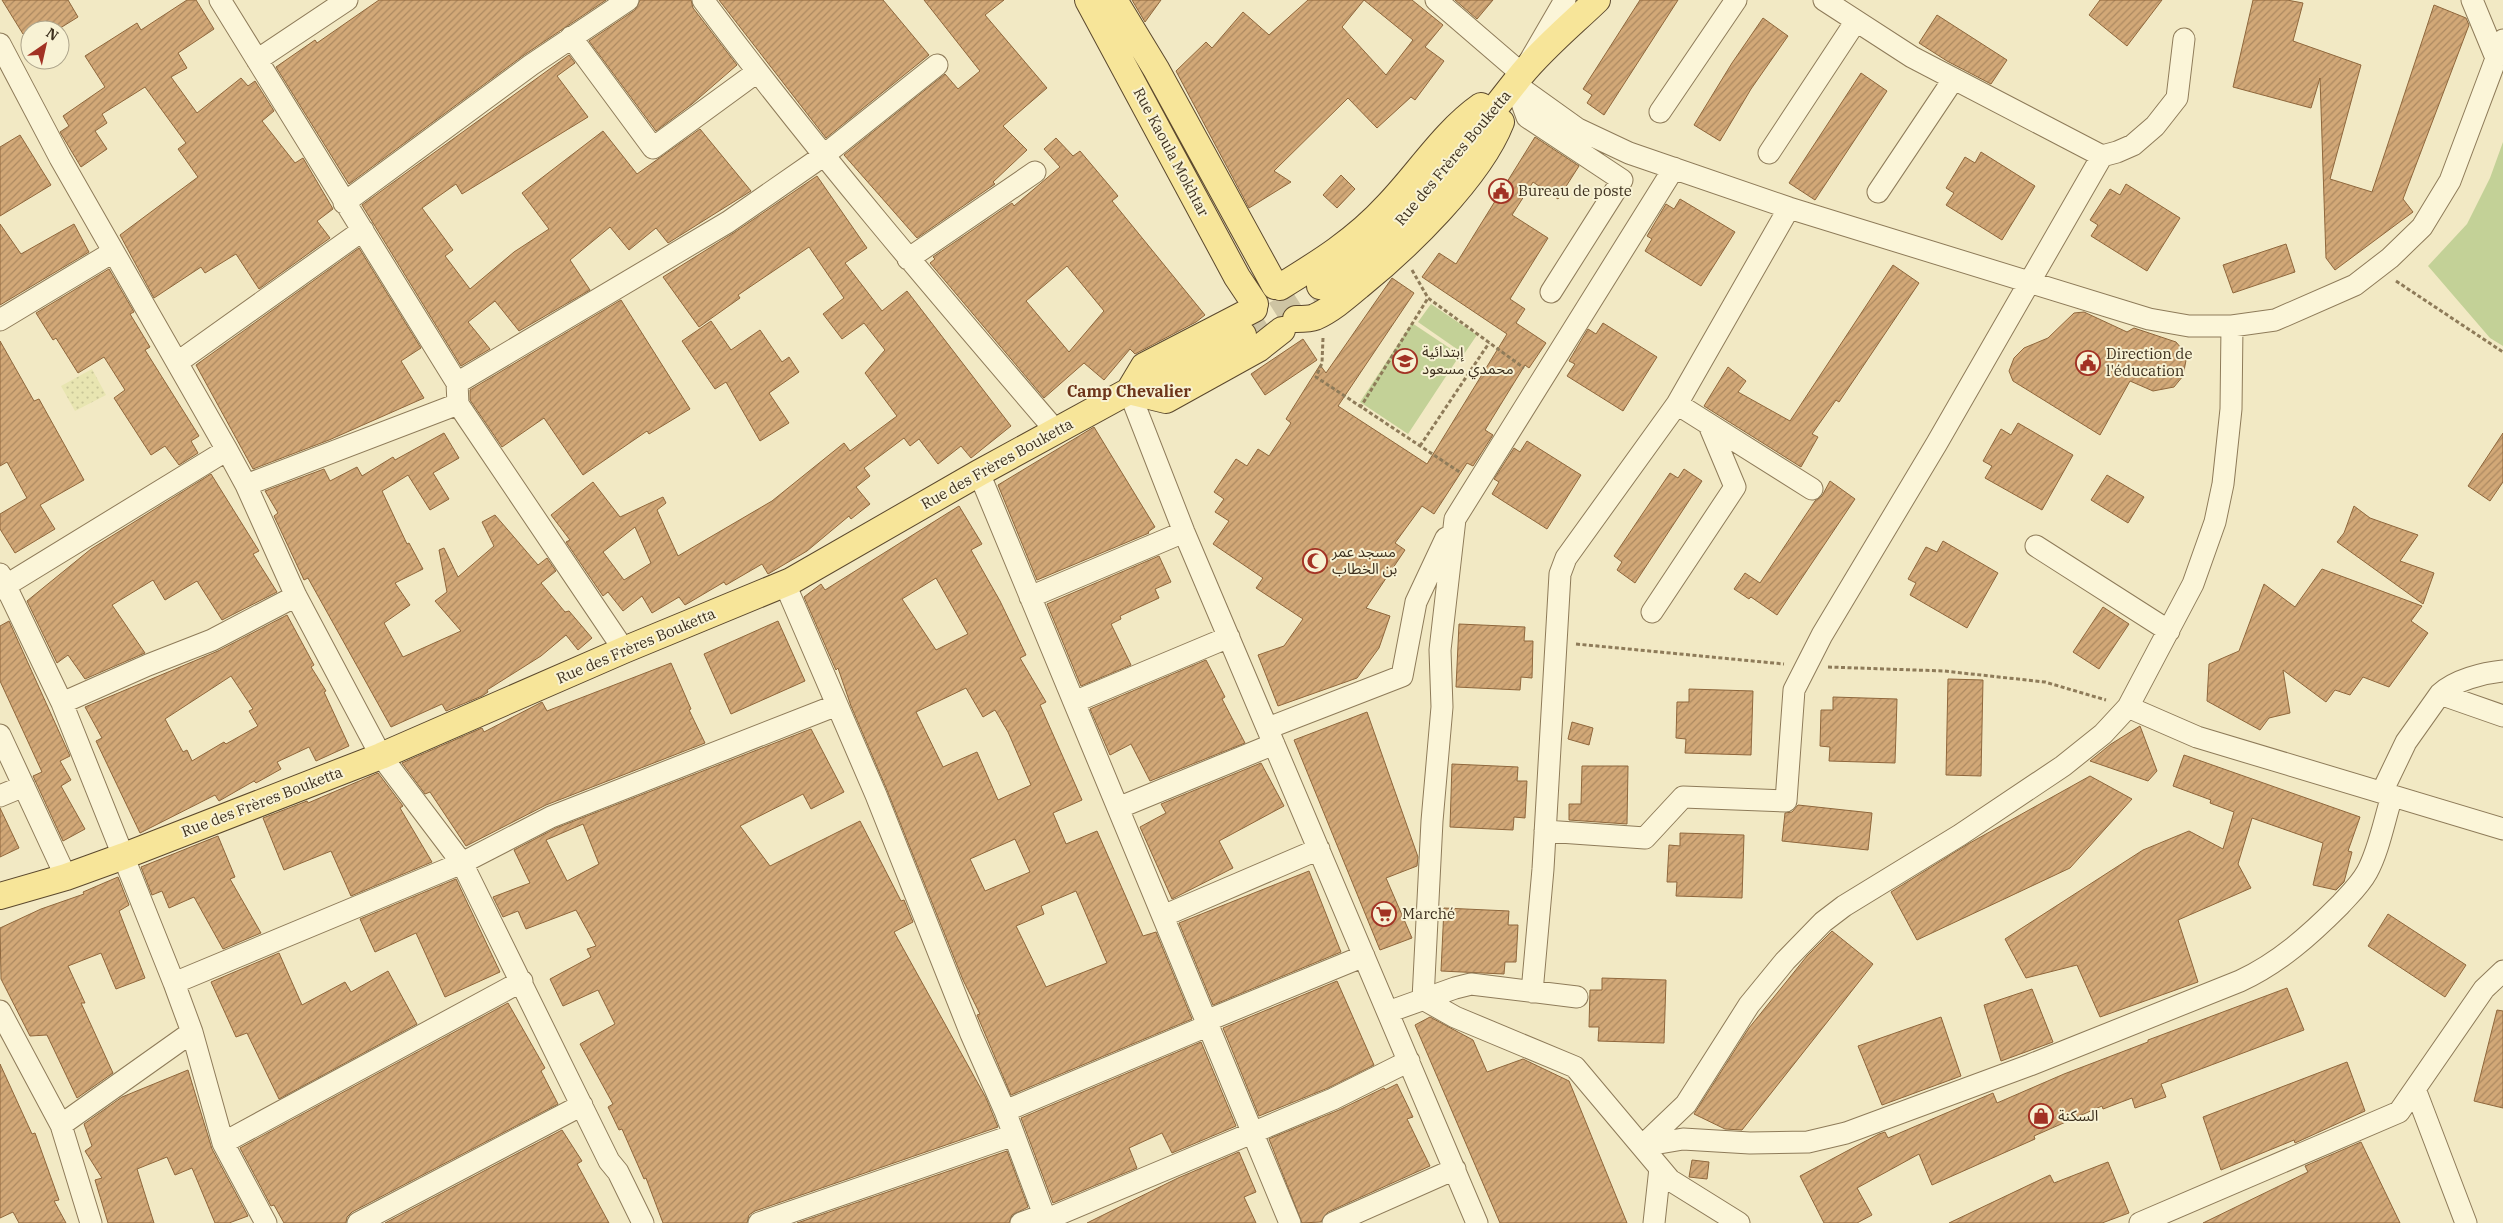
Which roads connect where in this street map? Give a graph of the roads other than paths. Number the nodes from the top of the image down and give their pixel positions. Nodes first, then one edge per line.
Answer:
1 (220, 0) edge
2 (347, 0) edge
3 (628, 0) edge
4 (703, 0) edge
5 (1088, 0) edge
6 (1114, 0) edge
7 (1436, 0) edge
8 (1565, 0) edge
9 (1597, 0) edge
10 (1736, 0) edge
11 (1824, 0) edge
12 (2472, 0) edge
13 (1856, 21) junction
14 (571, 37) junction
15 (2184, 40) dead end
16 (0, 44) edge
17 (2500, 49) edge
18 (257, 60) junction
19 (937, 65) dead end
20 (6, 71) edge
21 (757, 72) junction
22 (1518, 79) junction
23 (1953, 80) junction
24 (1660, 112) dead end
25 (1769, 153) dead end
26 (823, 156) junction
27 (2102, 156) junction
28 (1674, 168) junction
29 (1035, 172) dead end
30 (1878, 192) dead end
31 (344, 203) junction
32 (1789, 208) junction
33 (363, 230) junction
34 (113, 252) junction
35 (908, 259) junction
36 (2031, 282) junction
37 (1278, 286) junction
38 (1320, 286) tunnel mouth
39 (1551, 292) dead end
40 (1254, 307) junction
41 (0, 320) edge
42 (1289, 325) junction
43 (2232, 326) junction
44 (1243, 335) tunnel mouth
45 (178, 362) junction
46 (457, 383) junction
47 (1130, 391) junction
48 (458, 404) junction
49 (1677, 404) junction
50 (1709, 425) junction
51 (1056, 431) junction
52 (227, 450) junction
53 (979, 473) junction
54 (246, 484) junction
55 (1812, 489) dead end
56 (1455, 519) junction
57 (1184, 532) junction
58 (2036, 546) dead end
59 (2, 583) edge
60 (784, 584) junction
61 (296, 596) junction
62 (1030, 597) junction
63 (1652, 612) dead end
64 (2169, 631) junction
65 (1229, 637) junction
66 (624, 650) junction
67 (2503, 671) edge
68 (2440, 694) junction
69 (1074, 702) junction
70 (62, 703) junction
71 (837, 705) junction
72 (2128, 707) junction
73 (2503, 716) edge
74 (0, 735) edge
75 (1271, 736) junction
76 (381, 756) junction
77 (24, 786) junction
78 (2387, 794) junction
79 (0, 796) edge
80 (1118, 808) junction
81 (2503, 829) edge
82 (1545, 831) junction
83 (1319, 850) junction
84 (124, 856) junction
85 (462, 863) junction
86 (66, 877) junction
87 (0, 896) edge
88 (1162, 916) junction
89 (1364, 956) junction
90 (2503, 971) edge
91 (522, 981) junction
92 (174, 983) junction
93 (1532, 992) junction
94 (1577, 997) dead end
95 (1423, 999) junction
96 (0, 1011) edge
97 (1388, 1012) junction
98 (1206, 1024) junction
99 (192, 1032) junction
100 (1409, 1061) junction
101 (2415, 1089) junction
102 (582, 1105) junction
103 (1005, 1111) junction
104 (61, 1125) junction
105 (1253, 1133) junction
106 (1014, 1135) junction
107 (223, 1143) junction
108 (1642, 1146) junction
109 (1660, 1168) junction
110 (1455, 1169) junction
111 (1045, 1220) edge
112 (91, 1223) edge
113 (266, 1223) edge
114 (358, 1223) edge
115 (643, 1223) edge
116 (759, 1223) edge
117 (1021, 1223) edge
118 (1290, 1223) edge
119 (1333, 1223) edge
120 (1477, 1223) edge
121 (1654, 1223) edge
122 (1739, 1223) edge
123 (2140, 1223) edge
124 (2466, 1223) edge

1 - 18 street
2 - 18 street
3 - 14 street
4 - 21 street
5 - 40 main road, Rue Kaoula Mokhtar
6 - 37 main road, Rue Kaoula Mokhtar
7 - 22 street
8 - 22 street
9 - 22 main road
10 - 24 street
11 - 13 street
12 - 17 street
13 - 23 street
13 - 25 street
14 - 21 street
14 - 31 street
15 - 27 street
16 - 20 street
17 - 43 street
18 - 31 street
19 - 26 street
20 - 34 street
21 - 26 street
22 - 28 street
22 - 37 main road
22 - 38 main road, Rue des Frères Bouketta
22 - 39 street
22 - 42 main road
23 - 27 street
23 - 30 street
26 - 35 street
26 - 46 street
27 - 36 street
28 - 32 street
28 - 56 street
29 - 35 street
31 - 33 street
32 - 36 street
32 - 49 street
33 - 45 street
33 - 46 street
34 - 41 street
34 - 45 street
35 - 51 street
36 - 43 street
36 - 82 street
37 - 40 main road
37 - 42 main road
40 - 42 main road
40 - 47 main road
42 - 47 main road
43 - 64 street
44 - 47 main road, Rue des Frères Bouketta
45 - 52 street
46 - 48 street
47 - 51 main road, Rue des Frères Bouketta
47 - 57 street
48 - 54 street
48 - 66 street
49 - 50 street
49 - 82 street
50 - 55 street
50 - 63 street
51 - 53 main road, Rue des Frères Bouketta
52 - 54 street
52 - 59 street
53 - 60 main road, Rue des Frères Bouketta
53 - 62 street
54 - 61 street
56 - 75 street
56 - 95 street
57 - 62 street
57 - 65 street
58 - 64 street
59 - 70 street
60 - 66 main road, Rue des Frères Bouketta
60 - 71 street
61 - 70 street
61 - 76 street
62 - 69 street
64 - 72 street
65 - 69 street
65 - 75 street
66 - 76 main road, Rue des Frères Bouketta
67 - 68 street
68 - 73 street
68 - 78 street
69 - 80 street
70 - 84 street
71 - 85 street
71 - 103 street
72 - 78 street
72 - 108 street
74 - 77 street
75 - 80 street
75 - 83 street
76 - 84 main road, Rue des Frères Bouketta
76 - 85 street
77 - 79 street
77 - 86 street
78 - 81 street
78 - 108 street
80 - 88 street
82 - 93 street
83 - 88 street
83 - 89 street
84 - 86 main road, Rue des Frères Bouketta
84 - 92 street
85 - 91 street
85 - 92 street
86 - 87 main road, Rue des Frères Bouketta
88 - 98 street
89 - 97 street
89 - 98 street
90 - 101 street
91 - 102 street
91 - 107 street
92 - 99 street
93 - 94 street
93 - 95 street
95 - 97 street
95 - 108 street
96 - 104 street
97 - 100 street
98 - 103 street
98 - 105 street
99 - 104 street
99 - 107 street
100 - 105 street
100 - 110 street
101 - 123 street
101 - 124 street
102 - 114 street
102 - 115 street
103 - 106 street
104 - 112 street
105 - 111 street
105 - 118 street
106 - 111 street
106 - 116 street
107 - 113 street
108 - 109 street
109 - 121 street
109 - 122 street
110 - 119 street
110 - 120 street
111 - 117 street

